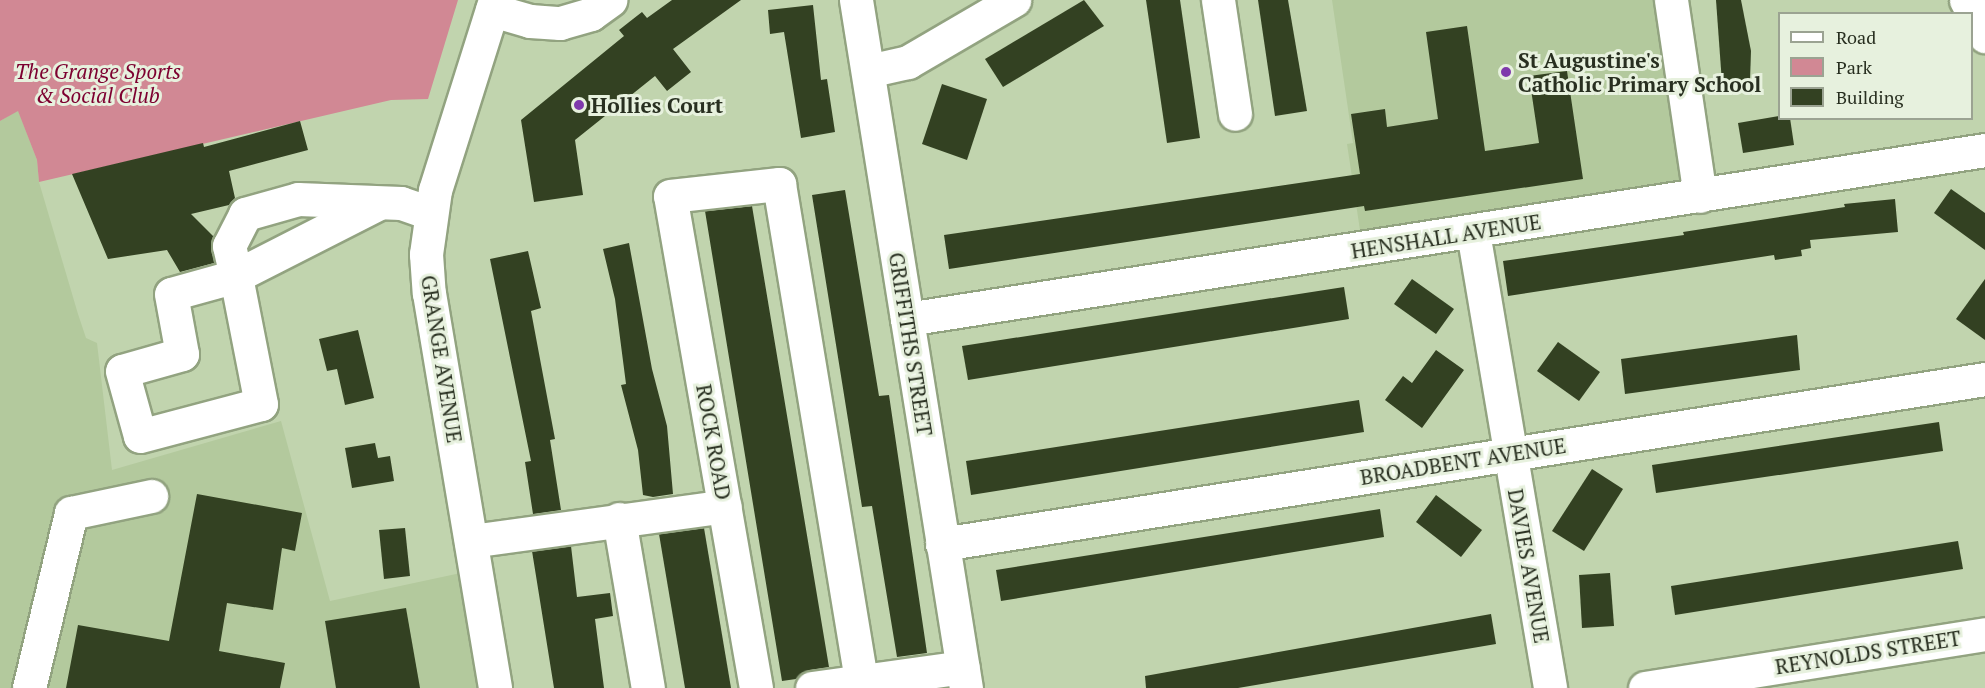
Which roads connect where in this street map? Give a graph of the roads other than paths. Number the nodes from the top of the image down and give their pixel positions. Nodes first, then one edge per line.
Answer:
1 (610, 0) edge
2 (856, 0) edge
3 (1014, 0) edge
4 (1218, 0) edge
5 (1671, 0) edge
6 (493, 5) edge
7 (1973, 13) edge
8 (1985, 36) edge
9 (868, 71) junction
10 (1235, 114) dead end
11 (1985, 150) edge
12 (1700, 196) junction
13 (379, 203) junction
14 (430, 213) junction
15 (1473, 232) junction
16 (236, 276) junction
17 (907, 319) junction
18 (1985, 380) edge
19 (1509, 453) junction
20 (151, 496) dead end
21 (725, 506) junction
22 (619, 519) junction
23 (471, 541) junction
24 (942, 544) junction
25 (1985, 633) edge
26 (964, 678) edge
27 (861, 680) junction
28 (29, 688) edge
29 (495, 688) edge
30 (648, 688) edge
31 (756, 688) edge
32 (812, 688) edge
33 (1550, 688) edge
34 (1645, 688) edge

1 - 6 street
2 - 9 street, GRIFFITHS STREET
3 - 9 street
4 - 10 street
5 - 12 street
6 - 14 street, GRANGE AVENUE
7 - 8 street
9 - 17 street, GRIFFITHS STREET
11 - 12 street, HENSHALL AVENUE
12 - 15 street, HENSHALL AVENUE
13 - 14 street
13 - 16 street
13 - 16 street
14 - 23 street, GRANGE AVENUE
15 - 17 street, HENSHALL AVENUE
15 - 19 street, DAVIES AVENUE
16 - 16 street
17 - 24 street, GRIFFITHS STREET
18 - 19 street, BROADBENT AVENUE
19 - 24 street, BROADBENT AVENUE
19 - 33 street, DAVIES AVENUE
20 - 28 street
21 - 22 street
21 - 27 street, ROCK ROAD
21 - 31 street, ROCK ROAD
22 - 23 street
22 - 30 street
23 - 29 street, GRANGE AVENUE
24 - 26 street, GRIFFITHS STREET
25 - 34 street, REYNOLDS STREET
26 - 27 street
27 - 32 street

